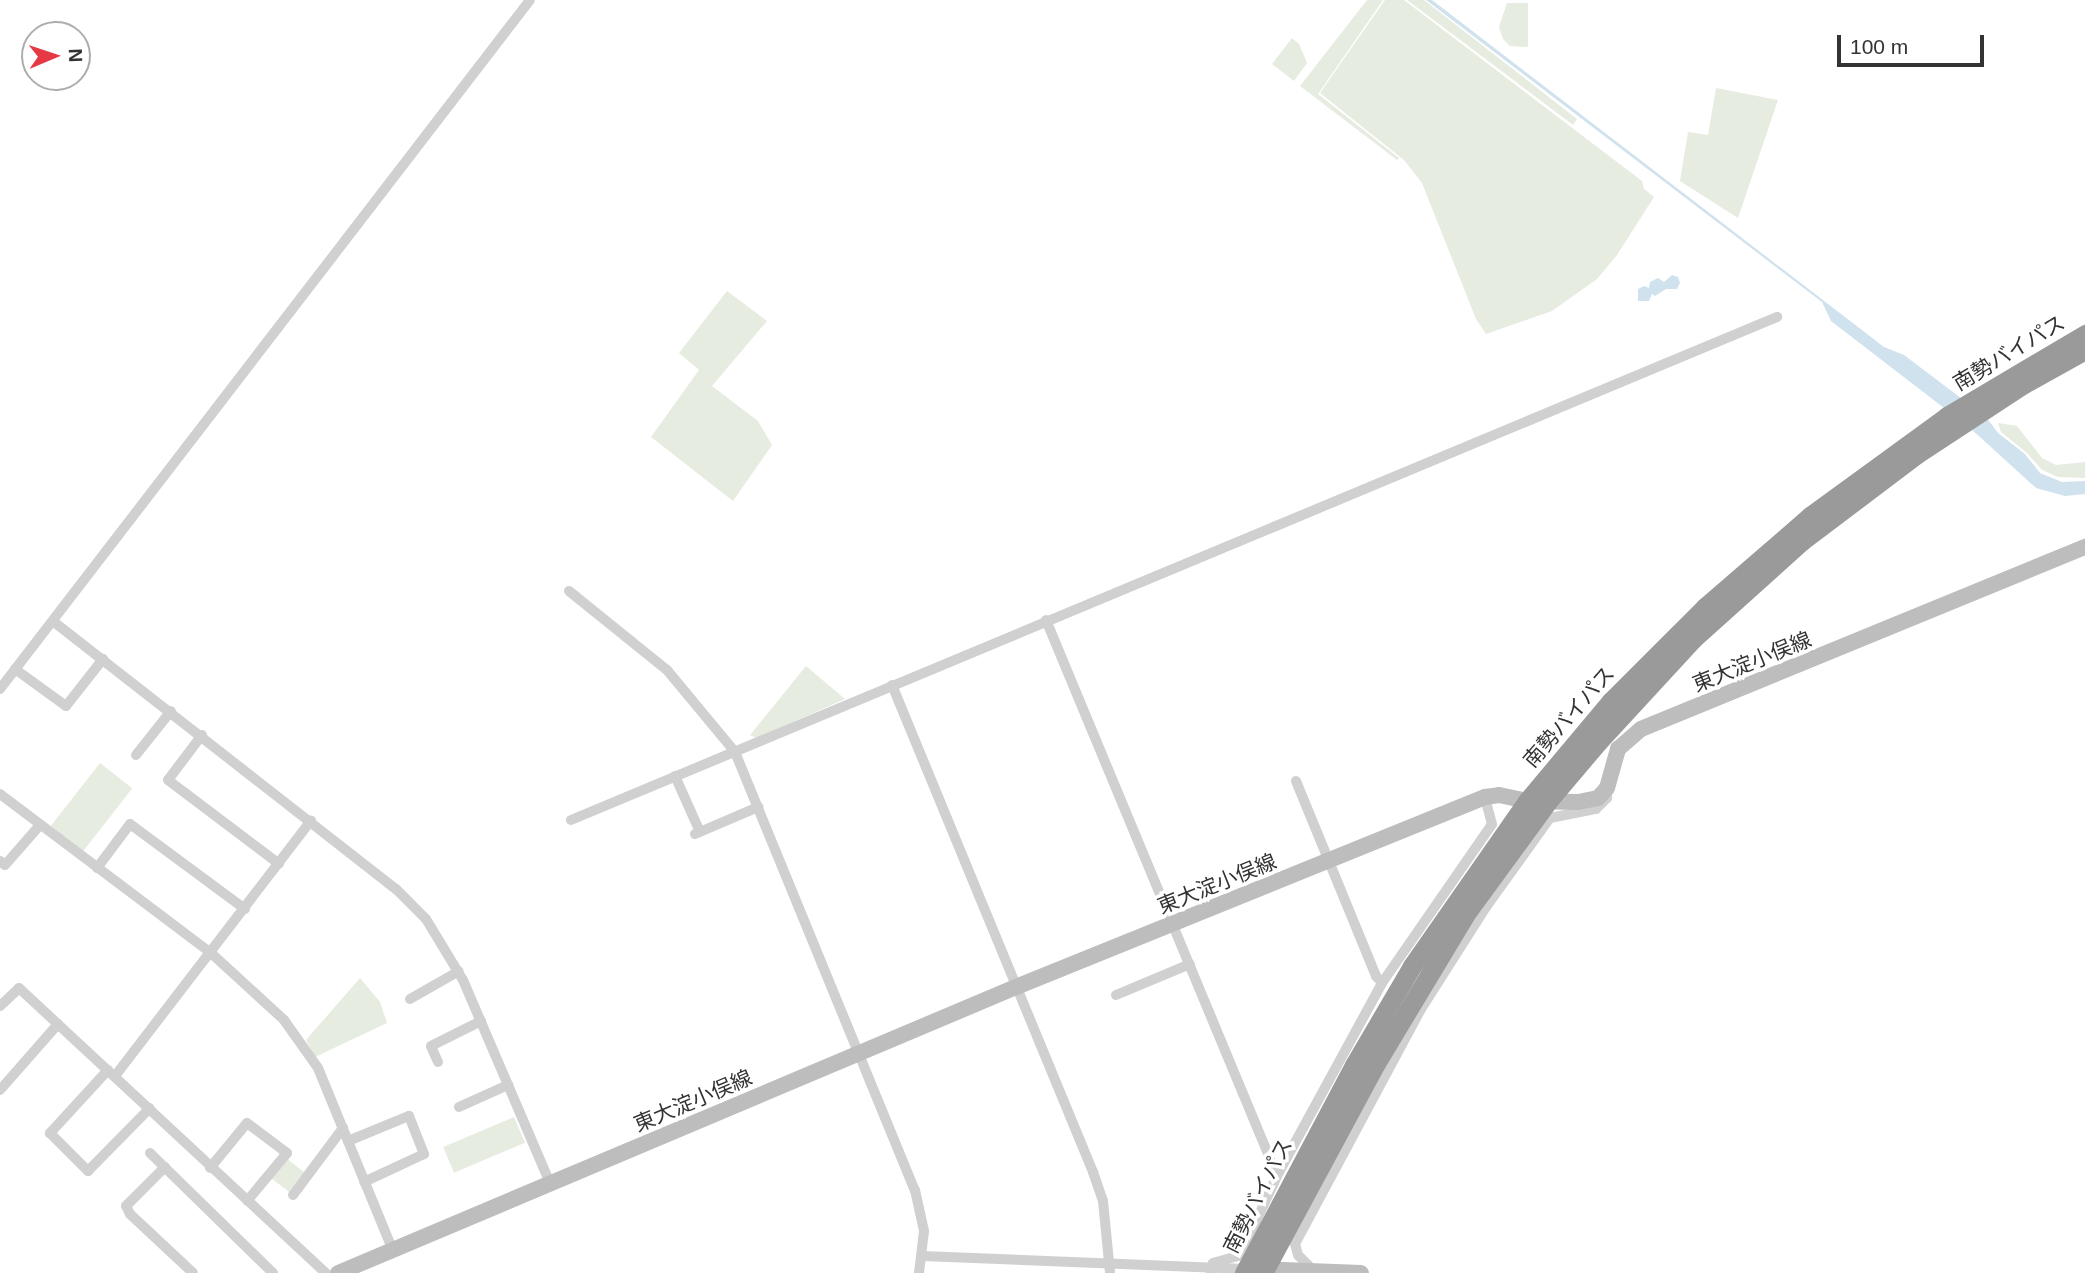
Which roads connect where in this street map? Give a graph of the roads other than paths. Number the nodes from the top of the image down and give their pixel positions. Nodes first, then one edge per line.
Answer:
1 (530, 0) edge
2 (1777, 317) dead end
3 (2085, 334) edge
4 (2085, 350) edge
5 (1979, 404) junction
6 (1953, 421) junction
7 (2085, 547) edge
8 (569, 591) dead end
9 (1046, 620) junction
10 (54, 622) junction
11 (103, 659) junction
12 (15, 669) junction
13 (891, 685) junction
14 (0, 689) edge
15 (171, 711) junction
16 (202, 735) junction
17 (735, 752) junction
18 (136, 755) dead end
19 (675, 776) junction
20 (1296, 781) dead end
21 (1607, 788) junction
22 (0, 794) edge
23 (1485, 797) junction
24 (1527, 801) junction
25 (1548, 802) junction
26 (758, 807) junction
27 (571, 820) dead end
28 (311, 821) junction
29 (40, 825) junction
30 (0, 861) edge
31 (1330, 861) junction
32 (279, 864) junction
33 (97, 868) junction
34 (245, 909) junction
35 (1174, 924) junction
36 (211, 953) junction
37 (1190, 964) junction
38 (459, 971) junction
39 (1382, 983) junction
40 (1016, 987) junction
41 (1116, 995) dead end
42 (411, 999) dead end
43 (1, 1004) edge
44 (481, 1021) junction
45 (58, 1024) junction
46 (859, 1055) junction
47 (438, 1062) dead end
48 (112, 1073) junction
49 (508, 1085) junction
50 (0, 1090) edge
51 (459, 1107) dead end
52 (150, 1108) junction
53 (343, 1128) junction
54 (348, 1141) junction
55 (150, 1153) dead end
56 (165, 1167) junction
57 (211, 1168) junction
58 (1279, 1172) junction
59 (364, 1182) junction
60 (551, 1185) junction
61 (293, 1195) dead end
62 (247, 1201) junction
63 (393, 1251) junction
64 (922, 1256) junction
65 (1110, 1269) edge
66 (1211, 1271) edge
67 (1255, 1271) edge
68 (1310, 1272) edge
69 (193, 1273) edge
70 (273, 1273) edge
71 (326, 1273) edge
72 (338, 1273) edge
73 (919, 1273) edge
74 (1361, 1273) edge

1 - 10 street
2 - 9 street
3 - 5 highway, 南勢バイパス
4 - 5 highway, 南勢バイパス
5 - 6 highway, 南勢バイパス
6 - 24 highway, 南勢バイパス
6 - 25 highway, 南勢バイパス
7 - 21 main road, 東大淀小俣線
8 - 17 street
9 - 13 street
9 - 35 street
10 - 11 street
10 - 12 street
11 - 12 street
11 - 15 street
12 - 14 street
13 - 17 street
13 - 40 street
15 - 16 street
15 - 18 street
16 - 28 street
16 - 32 street
17 - 19 street
17 - 26 street
19 - 26 street
19 - 27 street
20 - 31 street
21 - 25 main road, 東大淀小俣線
21 - 68 street
22 - 29 street
23 - 24 main road, 東大淀小俣線
23 - 31 main road, 東大淀小俣線
23 - 39 street
24 - 25 main road, 東大淀小俣線
24 - 67 highway, 南勢バイパス
25 - 67 highway, 南勢バイパス
26 - 46 street
28 - 32 street
28 - 38 street
29 - 30 street
29 - 33 street
31 - 35 main road, 東大淀小俣線
31 - 39 street
32 - 34 street
33 - 34 street
33 - 36 street
34 - 36 street
35 - 37 street
35 - 40 main road, 東大淀小俣線
36 - 48 street
36 - 53 street
37 - 41 street
37 - 58 street
38 - 42 street
38 - 44 street
39 - 58 street
40 - 46 main road, 東大淀小俣線
40 - 65 street
43 - 45 street
44 - 47 street
44 - 49 street
45 - 48 street
45 - 50 street
46 - 60 main road, 東大淀小俣線
46 - 64 street
48 - 52 street
48 - 52 street
49 - 51 street
49 - 60 street
52 - 57 street
53 - 54 street
53 - 61 street
54 - 59 street
54 - 59 street
55 - 56 street
56 - 69 street
56 - 70 street
57 - 62 street
57 - 62 street
58 - 66 street
59 - 63 street
60 - 63 main road, 東大淀小俣線
62 - 71 street
63 - 72 main road, 東大淀小俣線
64 - 65 street
64 - 73 street
65 - 66 street
66 - 67 street
67 - 68 main road
68 - 74 main road

